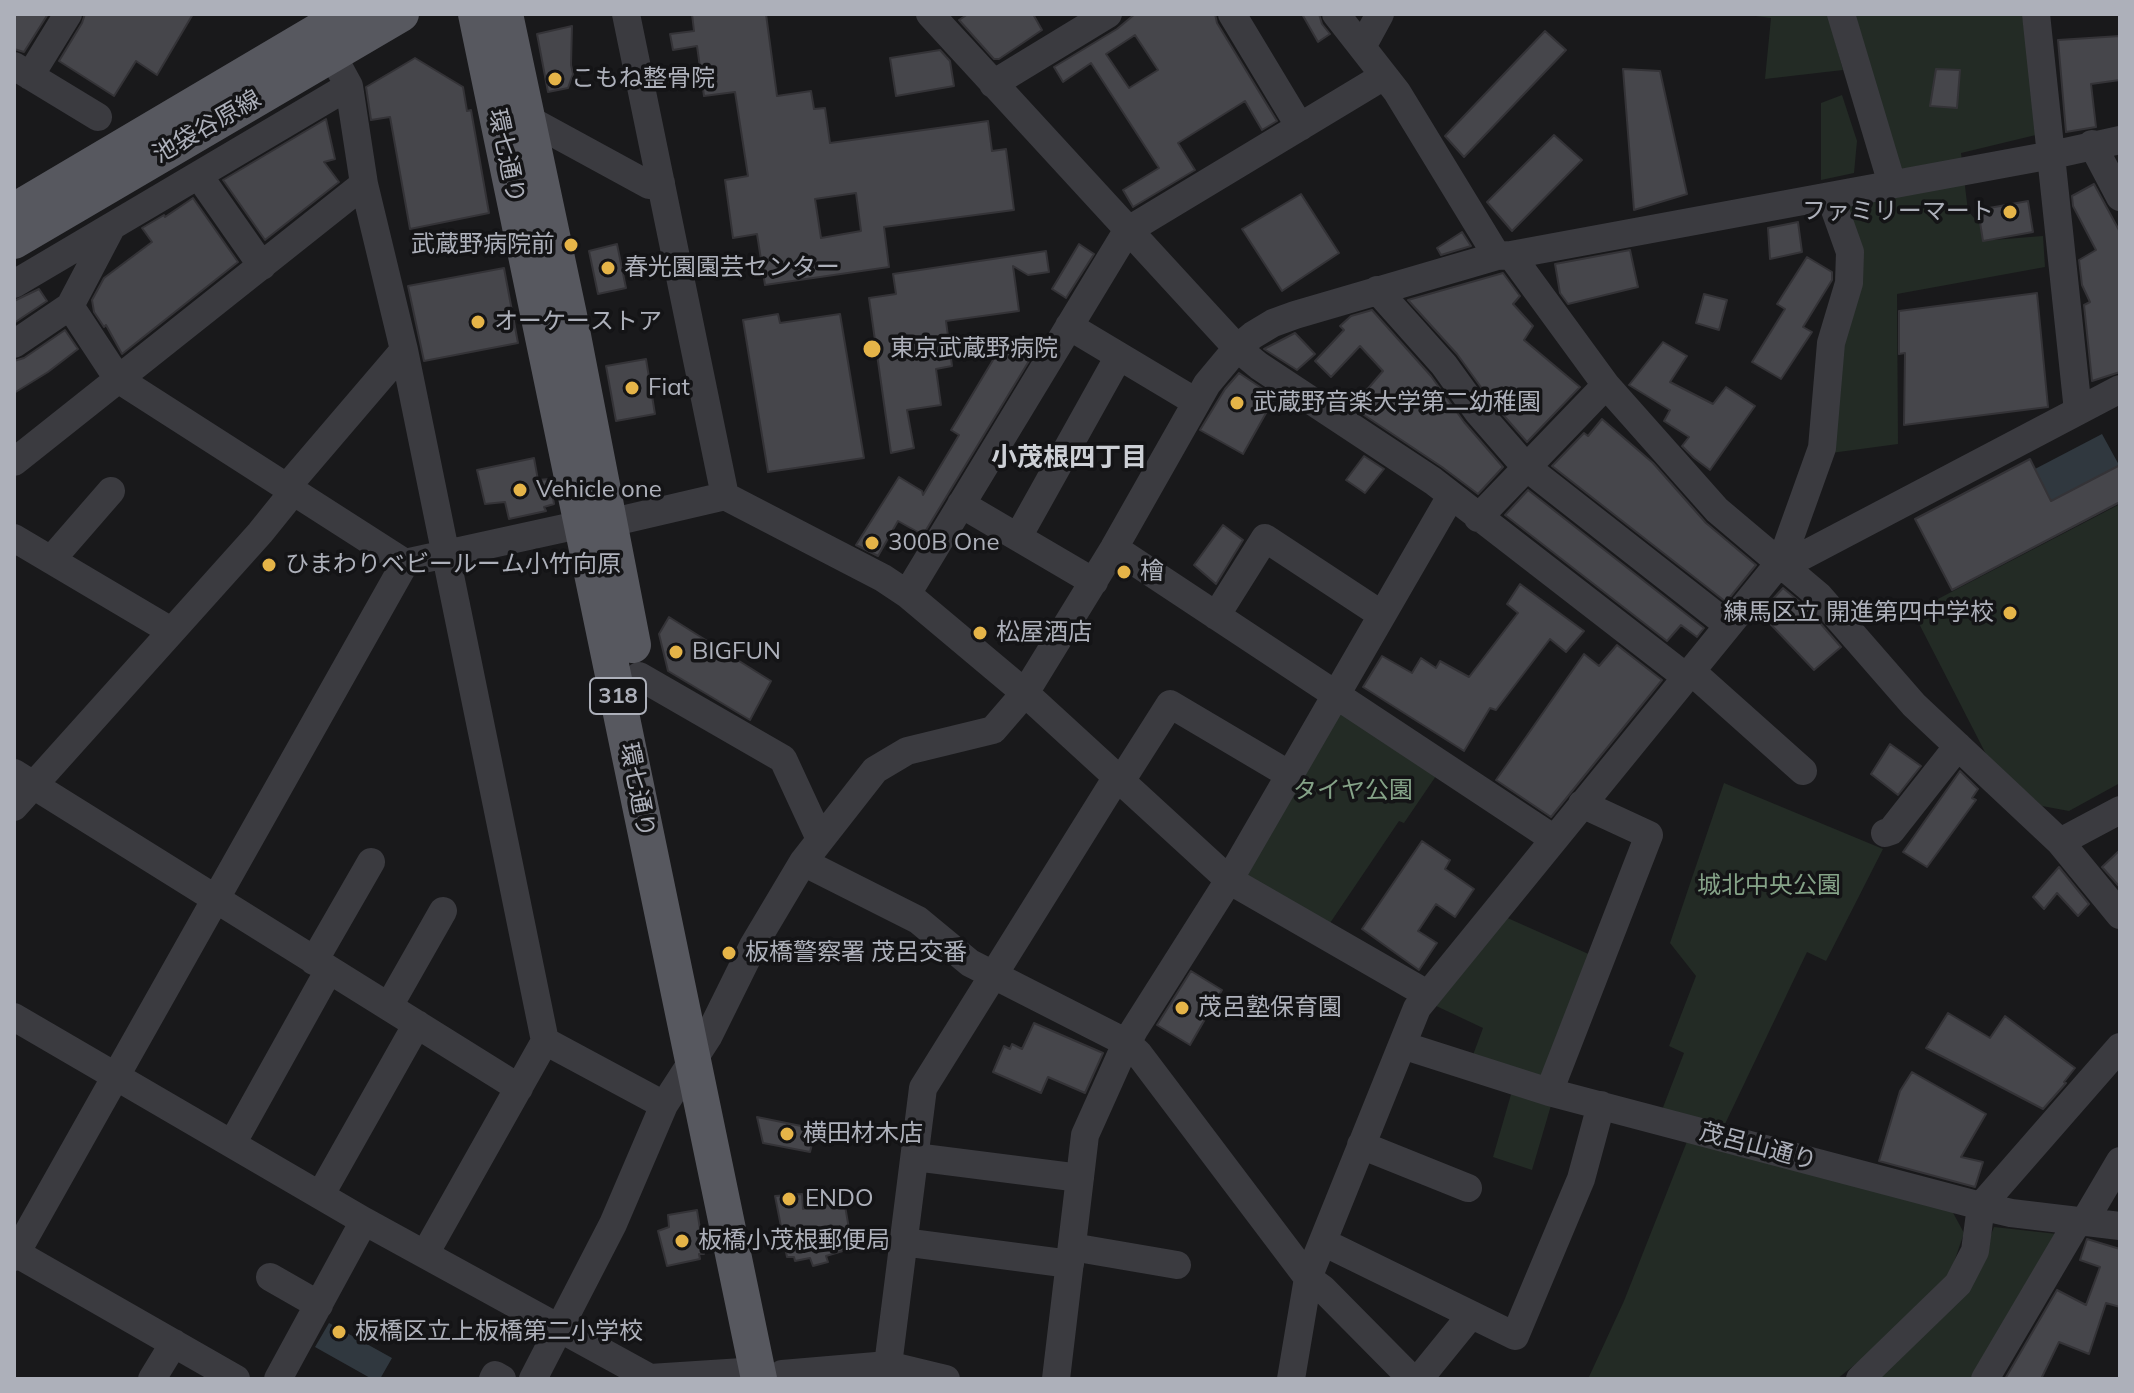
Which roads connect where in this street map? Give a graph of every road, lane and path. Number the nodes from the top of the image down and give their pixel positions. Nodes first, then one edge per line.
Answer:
1 (68, 14) edge
2 (347, 14) edge
3 (357, 14) edge
4 (476, 14) edge
5 (505, 14) edge
6 (626, 14) edge
7 (1108, 14) edge
8 (1232, 14) edge
9 (1336, 14) edge
10 (1380, 14) edge
11 (1841, 14) edge
12 (2036, 14) edge
13 (398, 16) edge
14 (938, 17) edge
15 (1362, 47) junction
16 (332, 55) junction
17 (22, 71) edge
18 (1384, 76) junction
19 (993, 84) junction
20 (349, 86) junction
21 (98, 117) dead end
22 (528, 119) junction
23 (1300, 127) junction
24 (2106, 142) edge
25 (2052, 155) junction
26 (199, 176) junction
27 (661, 183) junction
28 (364, 184) junction
29 (1892, 184) junction
30 (1830, 196) junction
31 (2120, 197) edge
32 (14, 211) edge
33 (112, 227) junction
34 (1127, 231) junction
35 (14, 241) edge
36 (1504, 256) junction
37 (262, 266) junction
38 (14, 284) edge
39 (1377, 290) junction
40 (70, 306) junction
41 (1069, 326) junction
42 (14, 344) edge
43 (1237, 348) junction
44 (404, 350) junction
45 (1119, 356) junction
46 (118, 379) junction
47 (1606, 385) junction
48 (2120, 389) edge
49 (1196, 402) junction
50 (2078, 411) junction
51 (14, 462) edge
52 (1525, 466) junction
53 (287, 488) junction
54 (111, 491) dead end
55 (725, 496) junction
56 (1451, 496) junction
57 (961, 504) junction
58 (1478, 518) junction
59 (596, 523) junction
60 (1018, 537) junction
61 (14, 538) edge
62 (1114, 548) junction
63 (447, 553) junction
64 (51, 560) junction
65 (405, 563) junction
66 (1780, 565) junction
67 (1094, 582) junction
68 (907, 594) junction
69 (1382, 615) junction
70 (1216, 616) junction
71 (1728, 625) junction
72 (164, 627) junction
73 (1689, 674) junction
74 (639, 676) junction
75 (1025, 693) junction
76 (1336, 695) junction
77 (1958, 746) junction
78 (1803, 771) dead end
79 (1290, 775) junction
80 (20, 779) edge
81 (1119, 779) junction
82 (1582, 804) junction
83 (14, 807) edge
84 (2120, 810) edge
85 (1885, 833) dead end
86 (820, 839) junction
87 (1554, 839) junction
88 (2060, 842) junction
89 (371, 862) dead end
90 (803, 862) junction
91 (1229, 880) junction
92 (215, 899) junction
93 (443, 911) dead end
94 (2120, 915) edge
95 (322, 965) junction
96 (993, 976) junction
97 (1427, 994) junction
98 (389, 1006) junction
99 (14, 1017) edge
100 (417, 1024) junction
101 (545, 1041) junction
102 (1127, 1043) junction
103 (1402, 1045) junction
104 (2120, 1047) edge
105 (700, 1050) junction
106 (115, 1076) junction
107 (519, 1088) junction
108 (1549, 1092) junction
109 (664, 1105) junction
110 (1601, 1105) junction
111 (232, 1144) junction
112 (1361, 1145) junction
113 (915, 1157) junction
114 (2120, 1161) edge
115 (1080, 1178) junction
116 (1468, 1188) dead end
117 (321, 1194) junction
118 (1981, 1206) junction
119 (364, 1221) junction
120 (2081, 1222) junction
121 (2120, 1226) edge
122 (903, 1242) junction
123 (1323, 1242) junction
124 (15, 1254) edge
125 (425, 1254) junction
126 (1071, 1255) junction
127 (1177, 1265) dead end
128 (270, 1277) dead end
129 (1308, 1278) junction
130 (319, 1305) junction
131 (1471, 1315) junction
132 (560, 1329) junction
133 (174, 1343) junction
134 (888, 1365) junction
135 (770, 1376) edge
136 (152, 1379) edge
137 (236, 1379) edge
138 (278, 1379) edge
139 (493, 1379) edge
140 (502, 1379) edge
141 (533, 1379) edge
142 (650, 1379) edge
143 (946, 1379) edge
144 (1056, 1379) edge
145 (1291, 1379) edge
146 (1412, 1379) edge
147 (1419, 1379) edge
148 (1860, 1379) edge
149 (1985, 1379) edge

1 - 17 street
2 - 32 main road, 池袋谷原線
3 - 13 main road
4 - 59 main road, 環七通り / 318
5 - 22 main road, 環七通り / 318
6 - 27 street
7 - 19 street
8 - 23 street
9 - 15 street
10 - 15 street
11 - 29 street
12 - 25 street
13 - 16 main road, 池袋谷原線
14 - 19 street
15 - 18 street
16 - 20 street
16 - 35 main road, 池袋谷原線
17 - 21 street
18 - 23 street
18 - 36 street
19 - 34 street
20 - 26 street
20 - 28 street
22 - 27 street
22 - 59 main road, 環七通り / 318
23 - 34 street
24 - 25 street
24 - 31 street
25 - 29 street
25 - 50 street
26 - 33 street
26 - 37 street
27 - 55 street
28 - 37 street
28 - 44 street
29 - 30 street
30 - 36 street
30 - 66 street
33 - 38 street
33 - 40 street
34 - 41 street
34 - 43 street
36 - 39 street
36 - 47 street
37 - 46 street
39 - 43 street
39 - 52 street
40 - 42 street
40 - 46 street
41 - 45 street
41 - 57 street
43 - 49 street
43 - 56 street
44 - 53 street
44 - 63 street
45 - 49 street
45 - 60 street
46 - 51 street
46 - 53 street
47 - 52 street
47 - 66 street
48 - 50 street
49 - 62 street
50 - 66 street
52 - 58 street
52 - 71 street
53 - 65 street
53 - 72 street
54 - 64 street
55 - 59 street
55 - 68 street
56 - 58 street
56 - 69 street
57 - 60 street
57 - 68 street
58 - 73 street
59 - 63 street
59 - 74 main road, 環七通り / 318
59 - 105 main road, 環七通り / 318
60 - 67 street
61 - 64 street
62 - 67 street
62 - 70 street
63 - 65 street
63 - 101 street
64 - 72 street
65 - 92 street
66 - 71 street
66 - 77 street
67 - 75 street
68 - 75 street
69 - 70 street
69 - 76 street
70 - 76 street
71 - 73 street
72 - 80 street
73 - 78 street
73 - 82 street
74 - 86 street
74 - 105 main road, 環七通り / 318
75 - 81 street
75 - 86 street
76 - 79 street
76 - 87 street
77 - 85 street
77 - 88 street
79 - 81 street
79 - 91 street
80 - 83 street
80 - 92 street
81 - 91 street
81 - 96 street
82 - 87 street
82 - 108 street
84 - 88 street
86 - 90 street
87 - 97 street
88 - 94 street
89 - 95 street
90 - 96 street
90 - 105 street
91 - 97 street
91 - 102 street
92 - 95 street
92 - 106 street
93 - 98 street
95 - 98 street
95 - 111 street
96 - 102 street
96 - 113 street
97 - 103 street
98 - 100 street
99 - 106 street
100 - 107 street
100 - 117 street
101 - 107 street
101 - 109 street
102 - 115 street
102 - 129 street
103 - 108 street, 茂呂山通り
103 - 112 street
104 - 118 street
105 - 109 street
105 - 135 main road, 環七通り / 318
106 - 111 street
106 - 124 street
107 - 125 street
108 - 110 street, 茂呂山通り
109 - 132 street
110 - 118 street, 茂呂山通り
110 - 131 street
111 - 117 street
112 - 116 street
112 - 123 street
113 - 115 street
113 - 122 street
114 - 120 street
115 - 126 street
117 - 119 street
118 - 120 street, 茂呂山通り
118 - 148 street
119 - 125 street
119 - 130 street
120 - 121 street, 茂呂山通り
120 - 149 street
122 - 126 street
122 - 134 street
123 - 129 street
123 - 131 street
124 - 133 street
125 - 132 street
126 - 127 street
126 - 144 street
128 - 130 street
129 - 145 street
129 - 146 street
130 - 138 street
131 - 147 street
132 - 141 street
132 - 142 street
133 - 136 street
133 - 137 street
134 - 135 street
134 - 143 street
135 - 142 street
139 - 140 street

